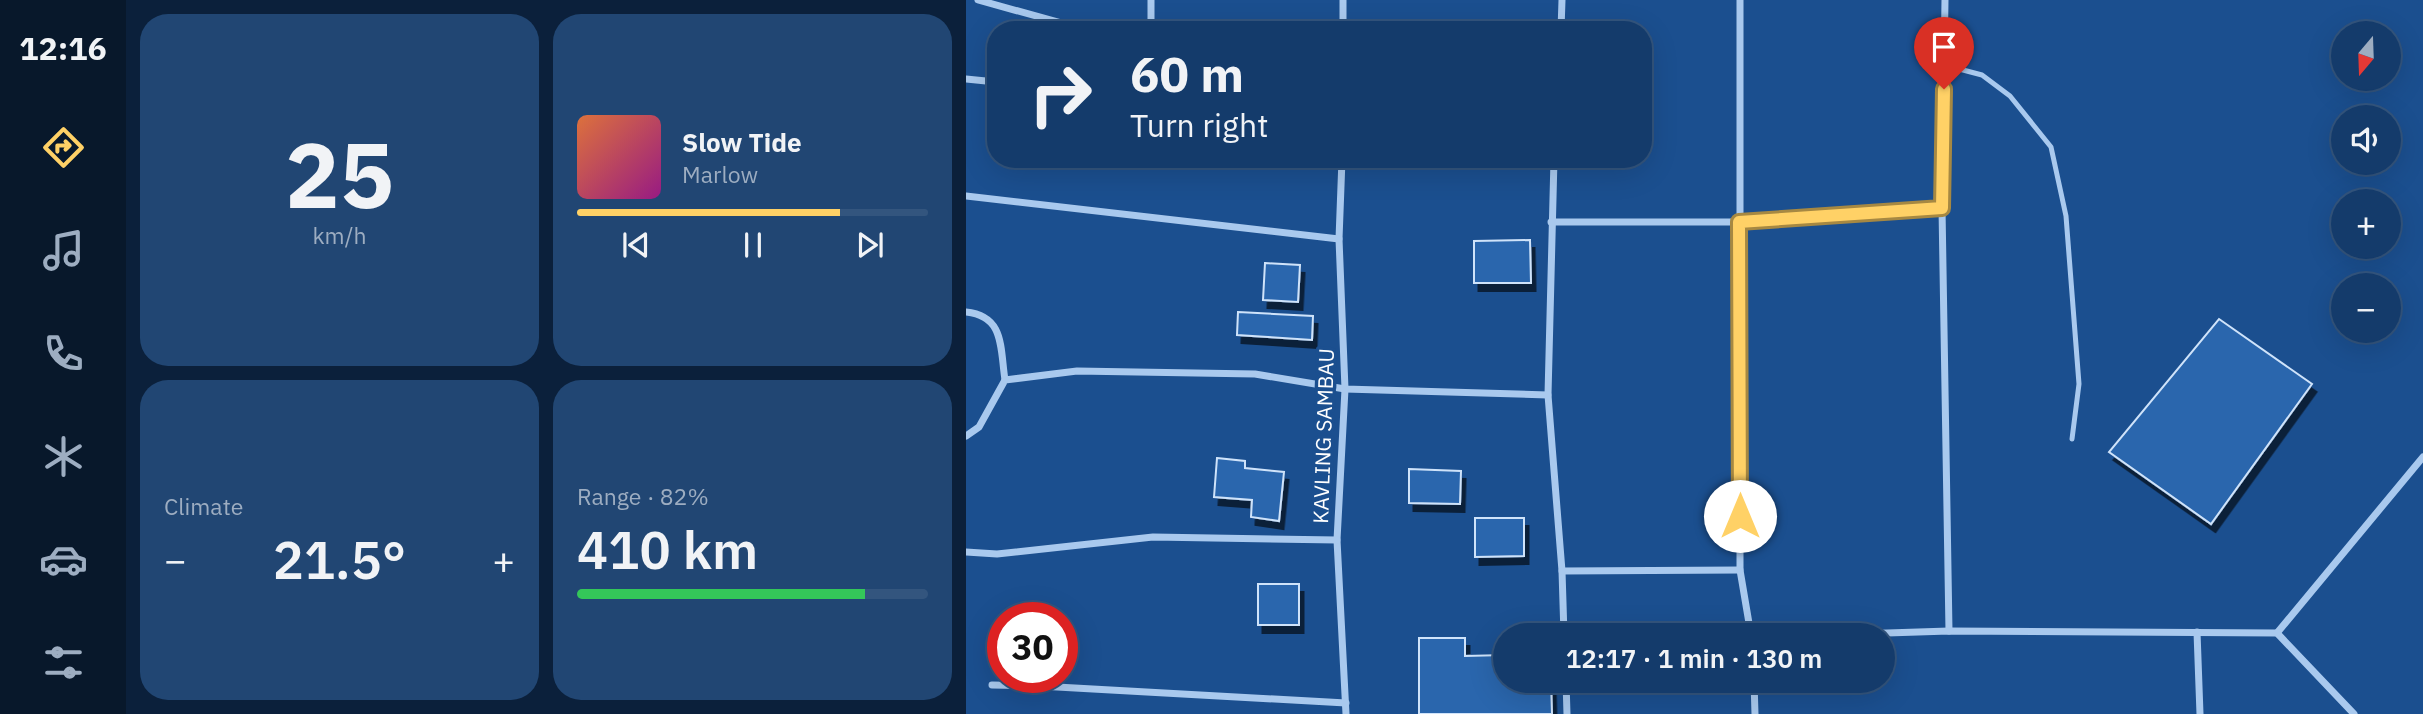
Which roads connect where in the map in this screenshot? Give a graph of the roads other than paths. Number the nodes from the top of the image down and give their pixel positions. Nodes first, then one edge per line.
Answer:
1 (978, 0) edge
2 (1151, 0) edge
3 (1343, 0) edge
4 (1563, 0) edge
5 (1740, 0) edge
6 (1945, 0) edge
7 (1054, 21) edge
8 (1151, 21) edge
9 (1343, 21) edge
10 (1562, 21) edge
11 (1944, 65) junction
12 (966, 79) edge
13 (987, 81) edge
14 (1342, 168) edge
15 (1554, 168) edge
16 (966, 196) edge
17 (1942, 208) junction
18 (1551, 222) junction
19 (1739, 222) junction
20 (1339, 239) junction
21 (966, 312) edge
22 (1005, 380) junction
23 (1345, 389) junction
24 (1548, 395) junction
25 (966, 436) edge
26 (2072, 439) dead end
27 (2423, 457) edge
28 (1337, 540) junction
29 (966, 552) edge
30 (1740, 570) junction
31 (1562, 571) junction
32 (1564, 623) edge
33 (1749, 623) edge
34 (1949, 631) junction
35 (2197, 632) junction
36 (1895, 633) edge
37 (2277, 633) junction
38 (1078, 688) edge
39 (1566, 693) edge
40 (1754, 693) edge
41 (1346, 703) junction
42 (1346, 714) edge
43 (1567, 714) edge
44 (1755, 714) edge
45 (2200, 714) edge
46 (2354, 714) edge

1 - 7 street
2 - 8 street
3 - 9 street
4 - 10 street
5 - 19 street
6 - 11 street
11 - 17 street
11 - 26 lane
12 - 13 street
14 - 20 street, KAVLING SAMBAU
15 - 18 street
16 - 20 street
17 - 19 street
17 - 34 street
18 - 19 street
18 - 24 street
19 - 30 street
20 - 23 street, KAVLING SAMBAU
21 - 22 street
22 - 23 street
22 - 25 street
23 - 24 street
23 - 28 street, KAVLING SAMBAU
24 - 31 street
27 - 37 street
28 - 29 street
28 - 41 street, KAVLING SAMBAU
30 - 31 street
30 - 33 street
31 - 32 street
34 - 35 street
34 - 36 street
35 - 37 street
35 - 45 street
37 - 46 street
38 - 41 street
39 - 43 street
40 - 44 street
41 - 42 street, KAVLING SAMBAU

